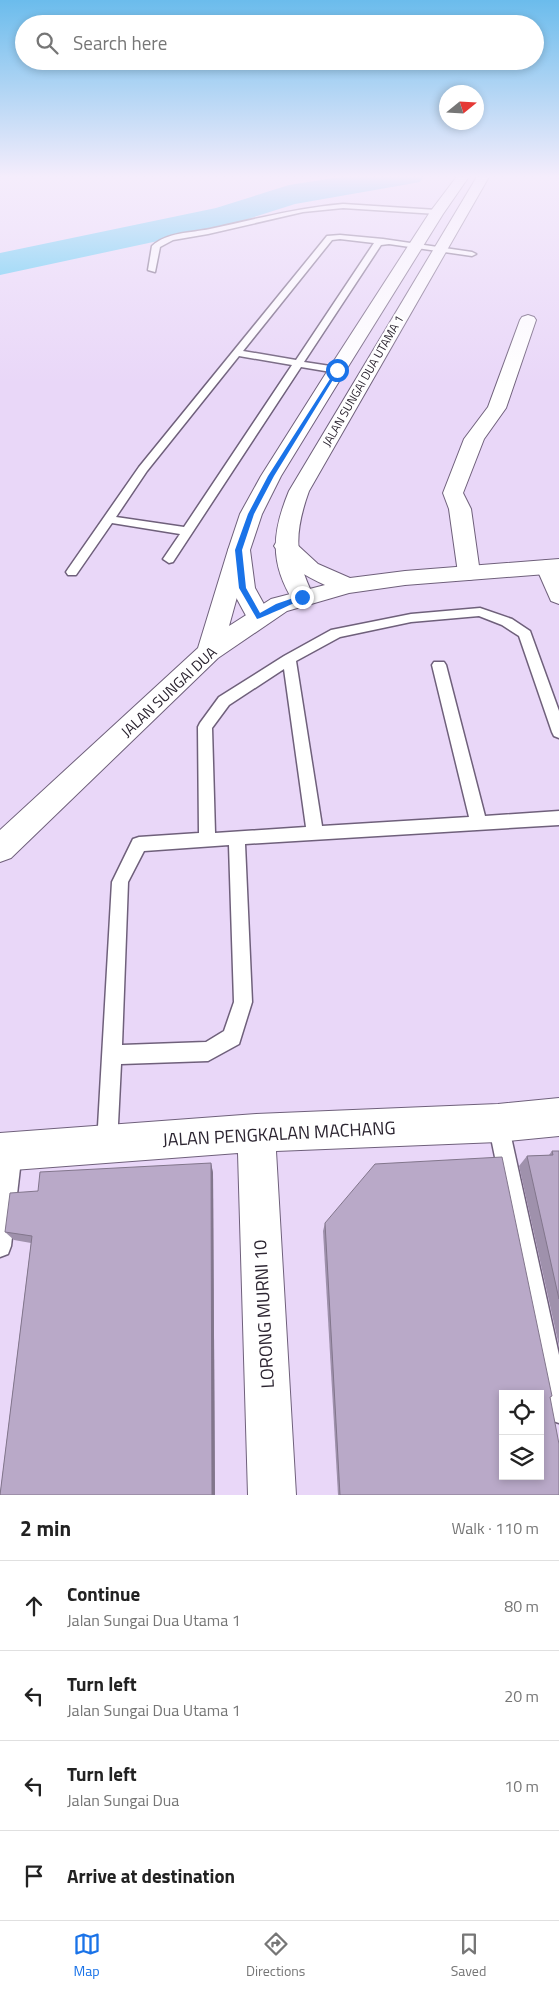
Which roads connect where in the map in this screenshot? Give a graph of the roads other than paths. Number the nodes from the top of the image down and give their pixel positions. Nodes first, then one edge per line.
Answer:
1 (158, 245) edge
2 (325, 245) edge
3 (377, 245) edge
4 (407, 245) edge
5 (443, 245) edge
6 (415, 246) junction
7 (440, 249) junction
8 (472, 254) dead end
9 (152, 270) dead end
10 (528, 320) dead end
11 (237, 353) junction
12 (298, 364) junction
13 (337, 370) junction
14 (109, 519) junction
15 (187, 531) junction
16 (285, 546) junction
17 (239, 550) junction
18 (168, 559) dead end
19 (553, 567) edge
20 (72, 572) dead end
21 (469, 573) junction
22 (348, 586) junction
23 (559, 596) edge
24 (302, 597) junction
25 (259, 617) junction
26 (210, 652) junction
27 (289, 659) junction
28 (439, 665) dead end
29 (559, 732) edge
30 (559, 818) edge
31 (479, 823) junction
32 (314, 833) junction
33 (237, 838) junction
34 (207, 840) junction
35 (0, 849) edge
36 (111, 1056) junction
37 (559, 1118) edge
38 (498, 1123) junction
39 (256, 1133) junction
40 (106, 1144) junction
41 (6, 1151) edge
42 (0, 1246) edge
43 (559, 1411) edge
44 (272, 1495) edge

1 - 9 lane
2 - 11 lane
3 - 12 lane
4 - 6 lane
5 - 7 street, JALAN SUNGAI DUA UTAMA 1
6 - 7 lane
6 - 13 street, JALAN SUNGAI DUA UTAMA 1
7 - 8 lane
7 - 16 street, JALAN SUNGAI DUA UTAMA 1
10 - 21 street
11 - 12 lane
11 - 14 lane
12 - 13 lane
12 - 15 lane
13 - 17 street, JALAN SUNGAI DUA UTAMA 1
14 - 15 lane
14 - 20 lane
15 - 18 lane
16 - 22 street
16 - 24 street, JALAN SUNGAI DUA UTAMA 1
17 - 25 street, JALAN SUNGAI DUA UTAMA 1
17 - 26 street
19 - 21 street, JALAN SUNGAI DUA
19 - 23 street
21 - 22 street, JALAN SUNGAI DUA
22 - 24 street, JALAN SUNGAI DUA
24 - 25 street, JALAN SUNGAI DUA
25 - 26 street, JALAN SUNGAI DUA
26 - 35 street, JALAN SUNGAI DUA
27 - 29 lane
27 - 32 lane
27 - 34 lane
28 - 31 lane
30 - 31 lane
31 - 32 lane
32 - 33 lane
33 - 34 lane
33 - 36 lane
34 - 36 lane
36 - 40 lane
37 - 38 street, JALAN PENGKALAN MACHANG
38 - 39 street, JALAN PENGKALAN MACHANG
38 - 43 lane
39 - 40 street, JALAN PENGKALAN MACHANG
39 - 44 street, LORONG MURNI 10
40 - 41 street, JALAN PENGKALAN MACHANG
41 - 42 lane

